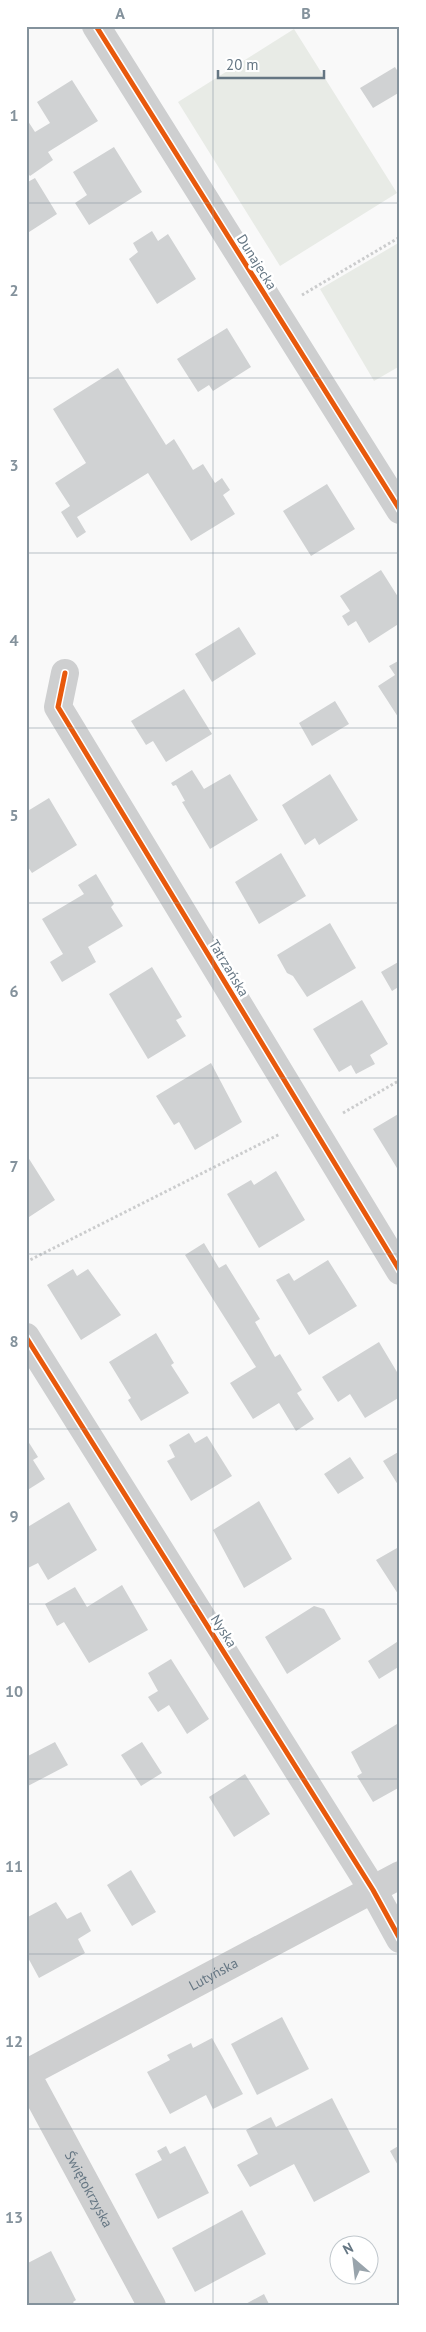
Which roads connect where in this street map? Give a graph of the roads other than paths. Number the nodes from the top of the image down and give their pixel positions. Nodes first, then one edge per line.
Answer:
1 (96, 26) edge
2 (400, 510) edge
3 (65, 673) dead end
4 (400, 1271) edge
5 (26, 1337) edge
6 (400, 1875) edge
7 (373, 1890) junction
8 (400, 1939) edge
9 (26, 2073) edge
10 (152, 2306) edge

1 - 2 street, Dunajecka
3 - 4 street, Tatrzańska
5 - 7 street, Nyska
6 - 7 street, Lutyńska
7 - 8 street, Nyska
7 - 9 street, Lutyńska
9 - 10 street, Świętokrzyska

